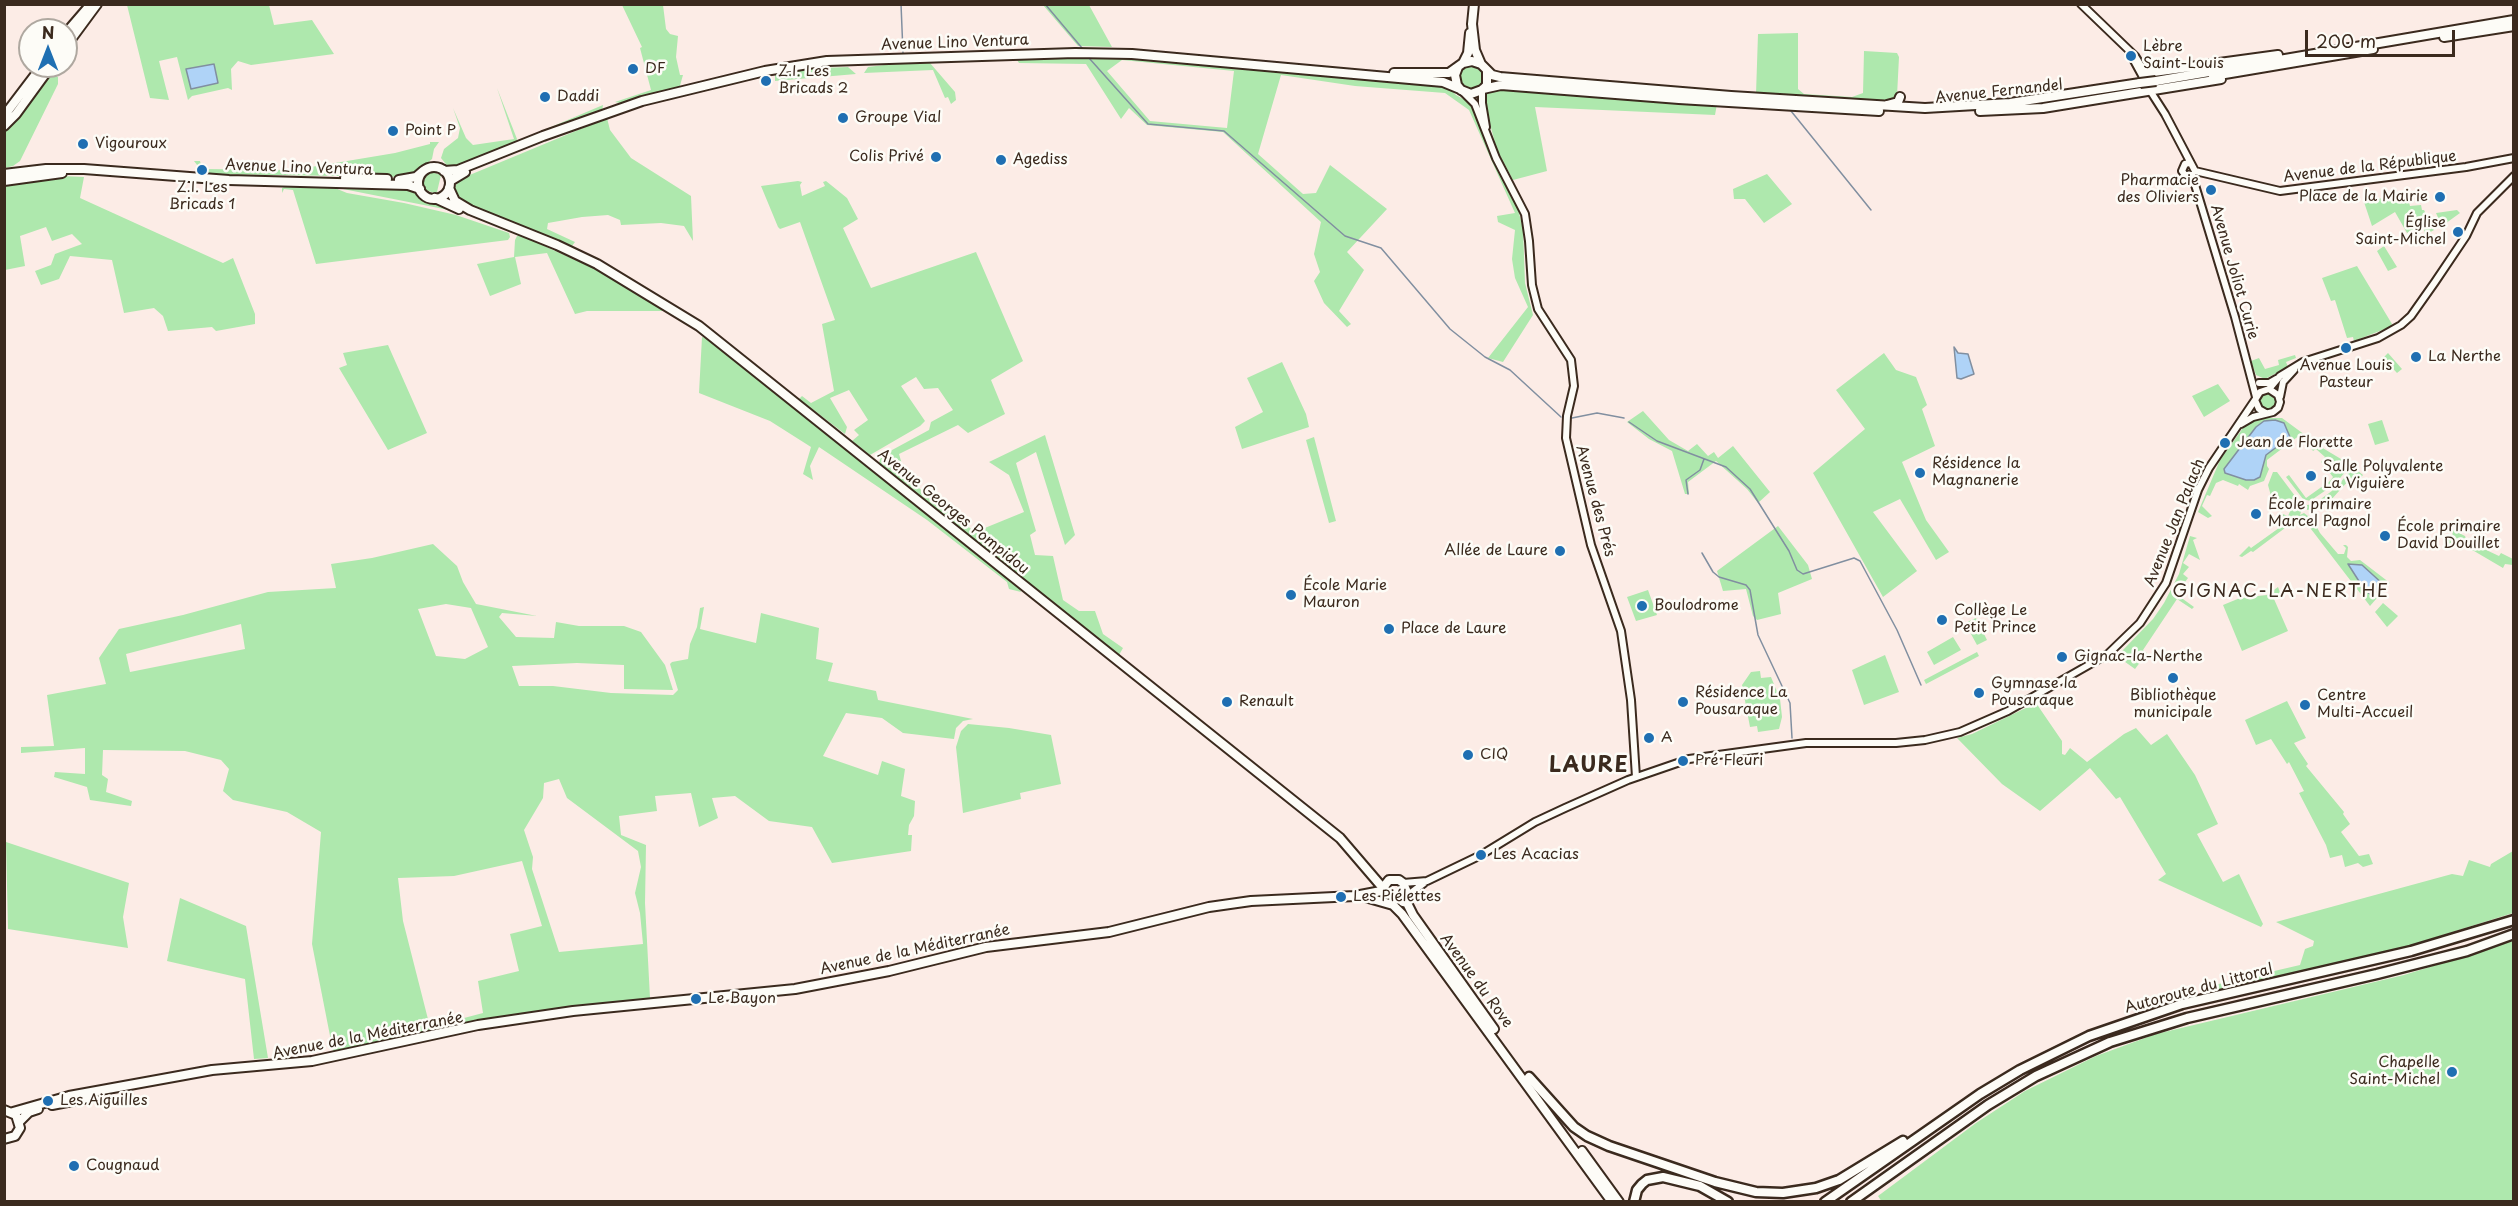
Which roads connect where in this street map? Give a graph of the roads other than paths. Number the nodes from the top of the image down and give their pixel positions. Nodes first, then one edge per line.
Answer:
1 (90, 4) edge
2 (97, 4) edge
3 (1474, 4) edge
4 (2081, 4) edge
5 (78, 18) edge
6 (2514, 20) edge
7 (1472, 24) junction
8 (2514, 26) edge
9 (78, 30) edge
10 (2339, 49) junction
11 (1461, 65) junction
12 (1484, 67) junction
13 (1353, 73) junction
14 (33, 78) edge
15 (42, 78) edge
16 (2149, 84) junction
17 (1460, 89) junction
18 (1483, 90) junction
19 (1900, 97) dead end
20 (1880, 107) junction
21 (4, 116) edge
22 (4, 126) edge
23 (566, 129) junction
24 (1488, 140) junction
25 (2514, 158) edge
26 (2189, 163) junction
27 (423, 171) junction
28 (444, 171) junction
29 (2193, 173) junction
30 (4, 174) edge
31 (137, 174) junction
32 (2514, 177) edge
33 (212, 178) junction
34 (4, 181) edge
35 (449, 185) junction
36 (420, 189) junction
37 (435, 198) junction
38 (506, 225) junction
39 (2303, 362) junction
40 (2280, 376) junction
41 (2252, 377) junction
42 (2259, 383) junction
43 (2268, 389) junction
44 (2256, 398) junction
45 (2280, 398) junction
46 (2266, 413) junction
47 (2238, 426) junction
48 (1636, 777) junction
49 (1359, 858) junction
50 (1389, 880) junction
51 (1427, 881) junction
52 (1403, 883) junction
53 (1382, 889) junction
54 (1355, 896) junction
55 (1406, 898) junction
56 (1390, 904) junction
57 (2514, 920) edge
58 (2514, 934) edge
59 (1528, 1077) junction
60 (135, 1085) junction
61 (1980, 1094) junction
62 (9, 1111) edge
63 (20, 1121) junction
64 (4, 1139) edge
65 (1612, 1202) edge
66 (1618, 1202) edge
67 (1634, 1202) edge
68 (1728, 1202) edge
69 (1826, 1202) edge
70 (1851, 1202) edge

1 - 5 main road
2 - 9 main road
3 - 7 main road
4 - 16 street
6 - 10 main road, Avenue Fernandel
7 - 11 main road
7 - 12 main road
8 - 16 main road, Avenue Fernandel
10 - 16 main road, Avenue Fernandel
10 - 16 main road
11 - 12 main road
11 - 13 main road, Avenue Lino Ventura
11 - 17 main road
12 - 18 main road
12 - 20 main road, Avenue Fernandel
13 - 17 main road, Avenue Lino Ventura
13 - 23 main road, Avenue Lino Ventura
14 - 21 main road
15 - 22 main road
16 - 18 main road, Avenue Fernandel
16 - 20 main road, Avenue Fernandel
16 - 26 street
17 - 18 main road
17 - 24 street, Avenue des Prés
18 - 24 street, Avenue des Prés
19 - 20 main road
23 - 28 main road, Avenue Lino Ventura
23 - 35 main road, Avenue Lino Ventura
24 - 48 street, Avenue des Prés
25 - 29 street, Avenue de la République
26 - 29 street
26 - 29 street
27 - 28 main road
27 - 33 main road, Avenue Lino Ventura
27 - 36 main road
28 - 35 main road
29 - 41 street, Avenue Joliot Curie
30 - 31 main road
31 - 33 main road
31 - 34 main road
32 - 39 street
33 - 36 main road, Avenue Lino Ventura
35 - 37 main road
35 - 38 main road, Avenue Georges Pompidou
36 - 37 main road
37 - 38 main road, Avenue Georges Pompidou
38 - 49 main road, Avenue Georges Pompidou
39 - 40 street
39 - 45 street
40 - 42 street
40 - 43 street
41 - 42 street
41 - 44 street, Avenue Joliot Curie
42 - 43 street
43 - 44 street
43 - 45 street
44 - 46 street
44 - 47 street, Avenue Jan Palach
45 - 46 street
46 - 47 street, Avenue Jan Palach
47 - 48 street, Avenue Jan Palach
48 - 51 street, Avenue Jan Palach
49 - 50 main road, Avenue Georges Pompidou
49 - 53 main road, Avenue Georges Pompidou
50 - 52 main road
50 - 53 main road
51 - 52 street
51 - 55 street
52 - 55 main road
53 - 54 main road, Avenue de la Méditerranée
53 - 56 main road
54 - 56 main road, Avenue de la Méditerranée
54 - 60 main road, Avenue de la Méditerranée
55 - 56 main road
55 - 59 main road, Avenue du Rove
56 - 65 main road
57 - 61 highway, Autoroute du Littoral
58 - 70 highway, Autoroute du Littoral
59 - 61 highway
59 - 66 main road, Avenue du Rove
60 - 62 main road, Avenue de la Méditerranée
60 - 63 main road, Avenue de la Méditerranée
61 - 69 highway, Autoroute du Littoral
62 - 63 main road
63 - 64 main road, Avenue de la Méditerranée
67 - 68 highway

